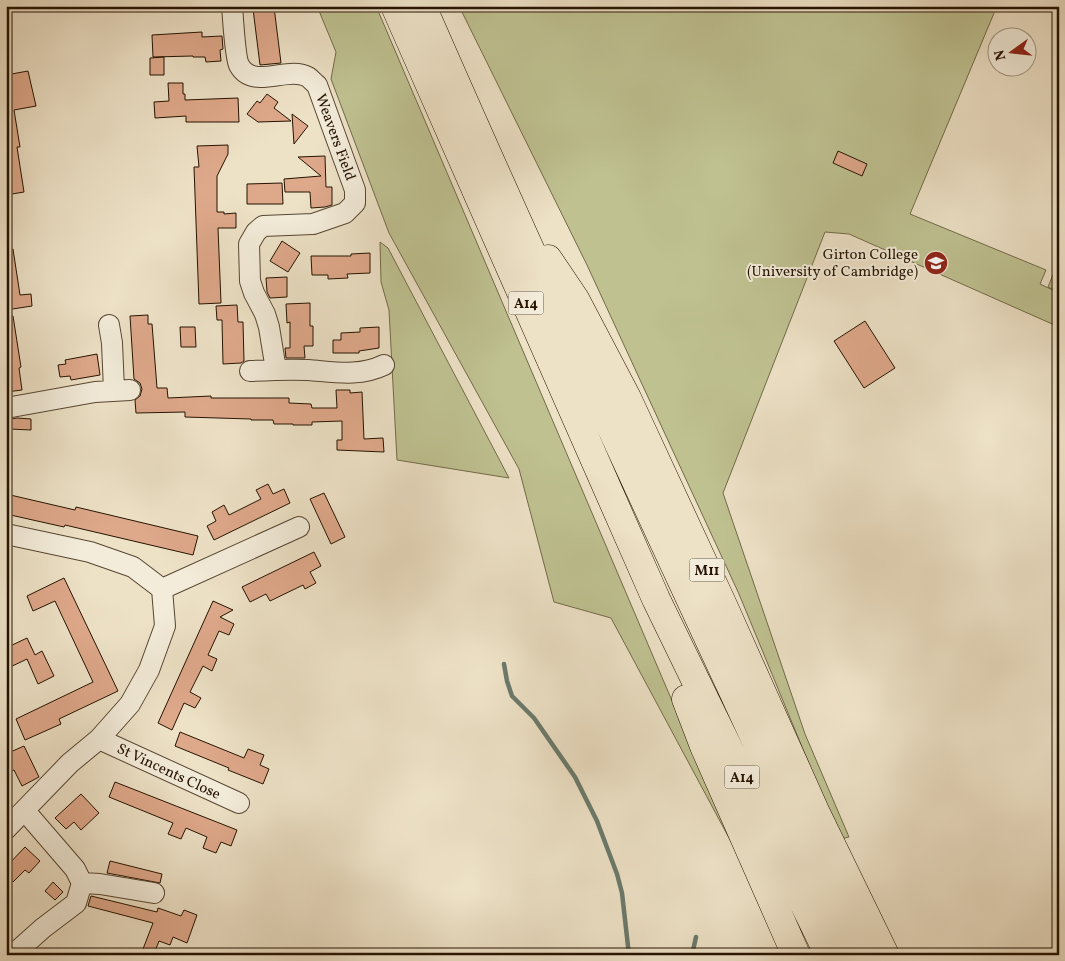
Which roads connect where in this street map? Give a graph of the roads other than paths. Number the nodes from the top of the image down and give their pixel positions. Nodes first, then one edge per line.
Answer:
1 (232, 6) edge
2 (395, 6) edge
3 (422, 6) edge
4 (506, 198) junction
5 (109, 325) dead end
6 (384, 365) dead end
7 (276, 370) junction
8 (250, 371) dead end
9 (6, 408) edge
10 (298, 527) dead end
11 (6, 534) edge
12 (162, 589) junction
13 (656, 599) junction
14 (99, 739) junction
15 (239, 803) dead end
16 (25, 812) junction
17 (6, 830) edge
18 (82, 883) junction
19 (154, 893) dead end
20 (15, 953) dead end
21 (796, 955) edge
22 (830, 955) edge
23 (858, 955) edge
24 (885, 955) edge

1 - 7 street, Weavers Field
2 - 13 highway, A14
3 - 4 highway, A14
4 - 23 highway, A14
4 - 24 highway, M11
5 - 9 street
6 - 7 street
7 - 8 street
10 - 12 street
11 - 12 street
12 - 14 street, St Vincents Close
13 - 21 highway, A14
13 - 22 highway, A14
14 - 15 street, St Vincents Close
14 - 16 street, St Vincents Close
16 - 17 street, St Vincents Close
16 - 18 street
18 - 19 street
18 - 20 street

